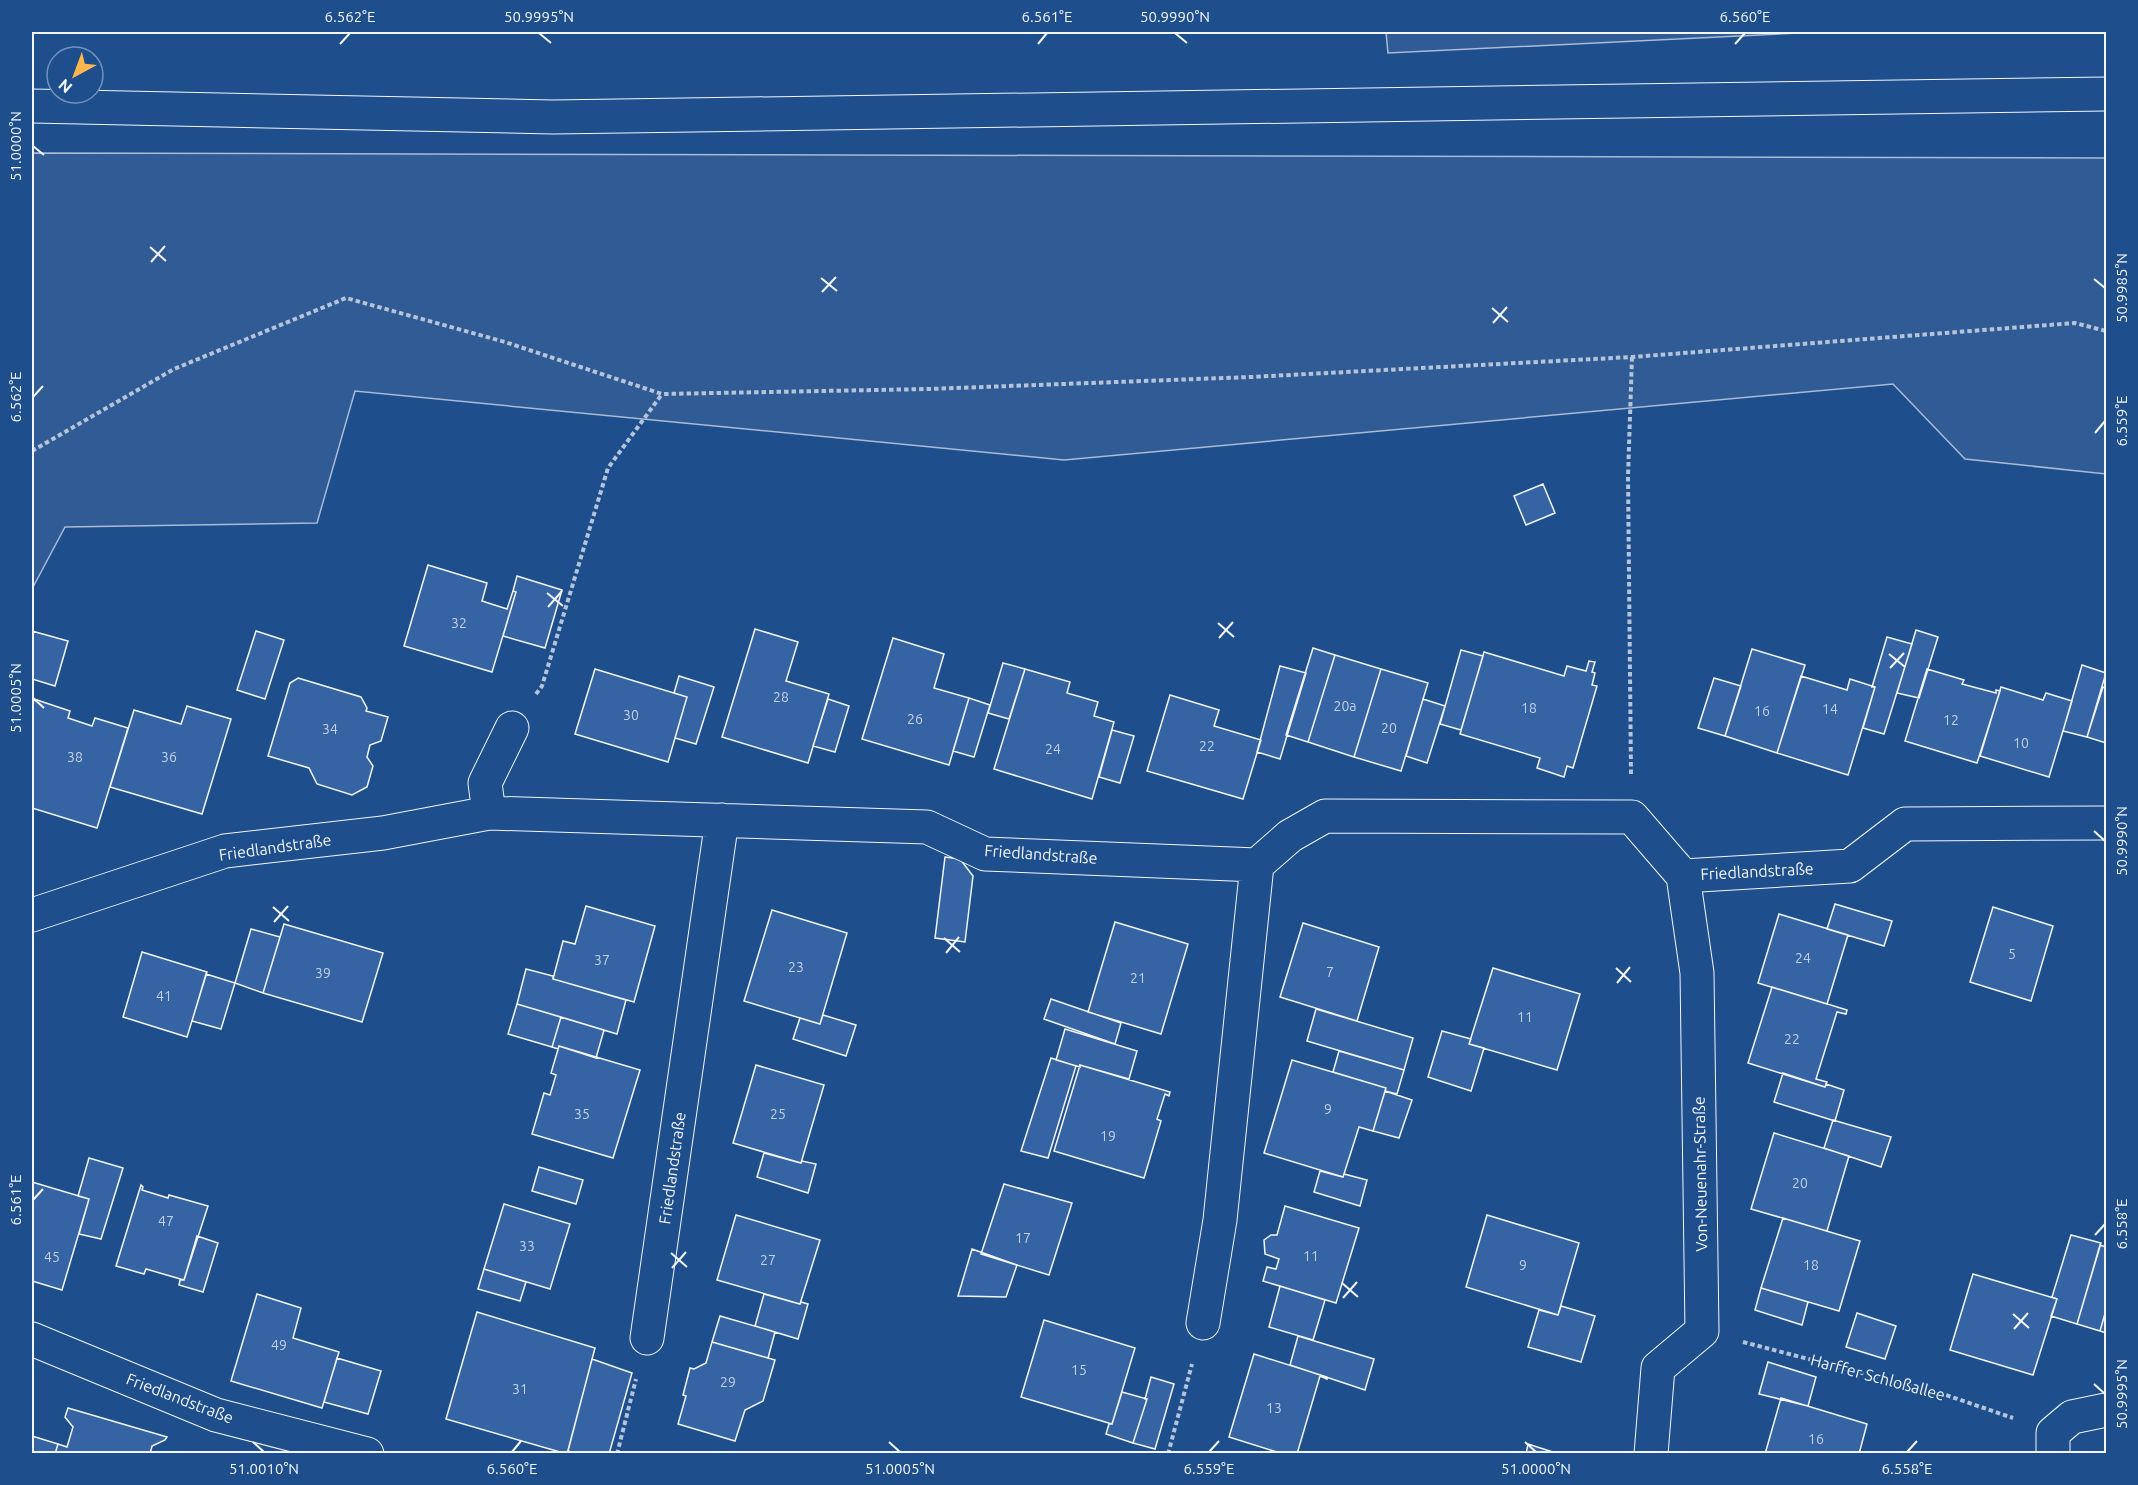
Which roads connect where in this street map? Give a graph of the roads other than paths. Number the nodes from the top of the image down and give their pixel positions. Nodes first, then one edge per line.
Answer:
1 (2106, 94) edge
2 (32, 106) edge
3 (512, 728) road end
4 (489, 813) junction
5 (722, 820) junction
6 (2106, 823) edge
7 (1257, 865) junction
8 (1683, 876) junction
9 (32, 915) edge
10 (1203, 1323) road end
11 (647, 1338) road end
12 (32, 1339) edge
13 (2106, 1410) edge
14 (2053, 1443) edge
15 (290, 1444) edge
16 (367, 1454) edge
17 (1651, 1454) edge

1 - 2 street
3 - 4 street
4 - 5 street, Friedlandstraße
4 - 9 street, Friedlandstraße
5 - 7 street, Friedlandstraße
5 - 11 street, Friedlandstraße
6 - 8 street, Friedlandstraße
7 - 8 street, Friedlandstraße
7 - 10 street
8 - 17 street, Von-Neuenahr-Straße
12 - 15 street, Friedlandstraße
13 - 14 street
15 - 16 street, Friedlandstraße

